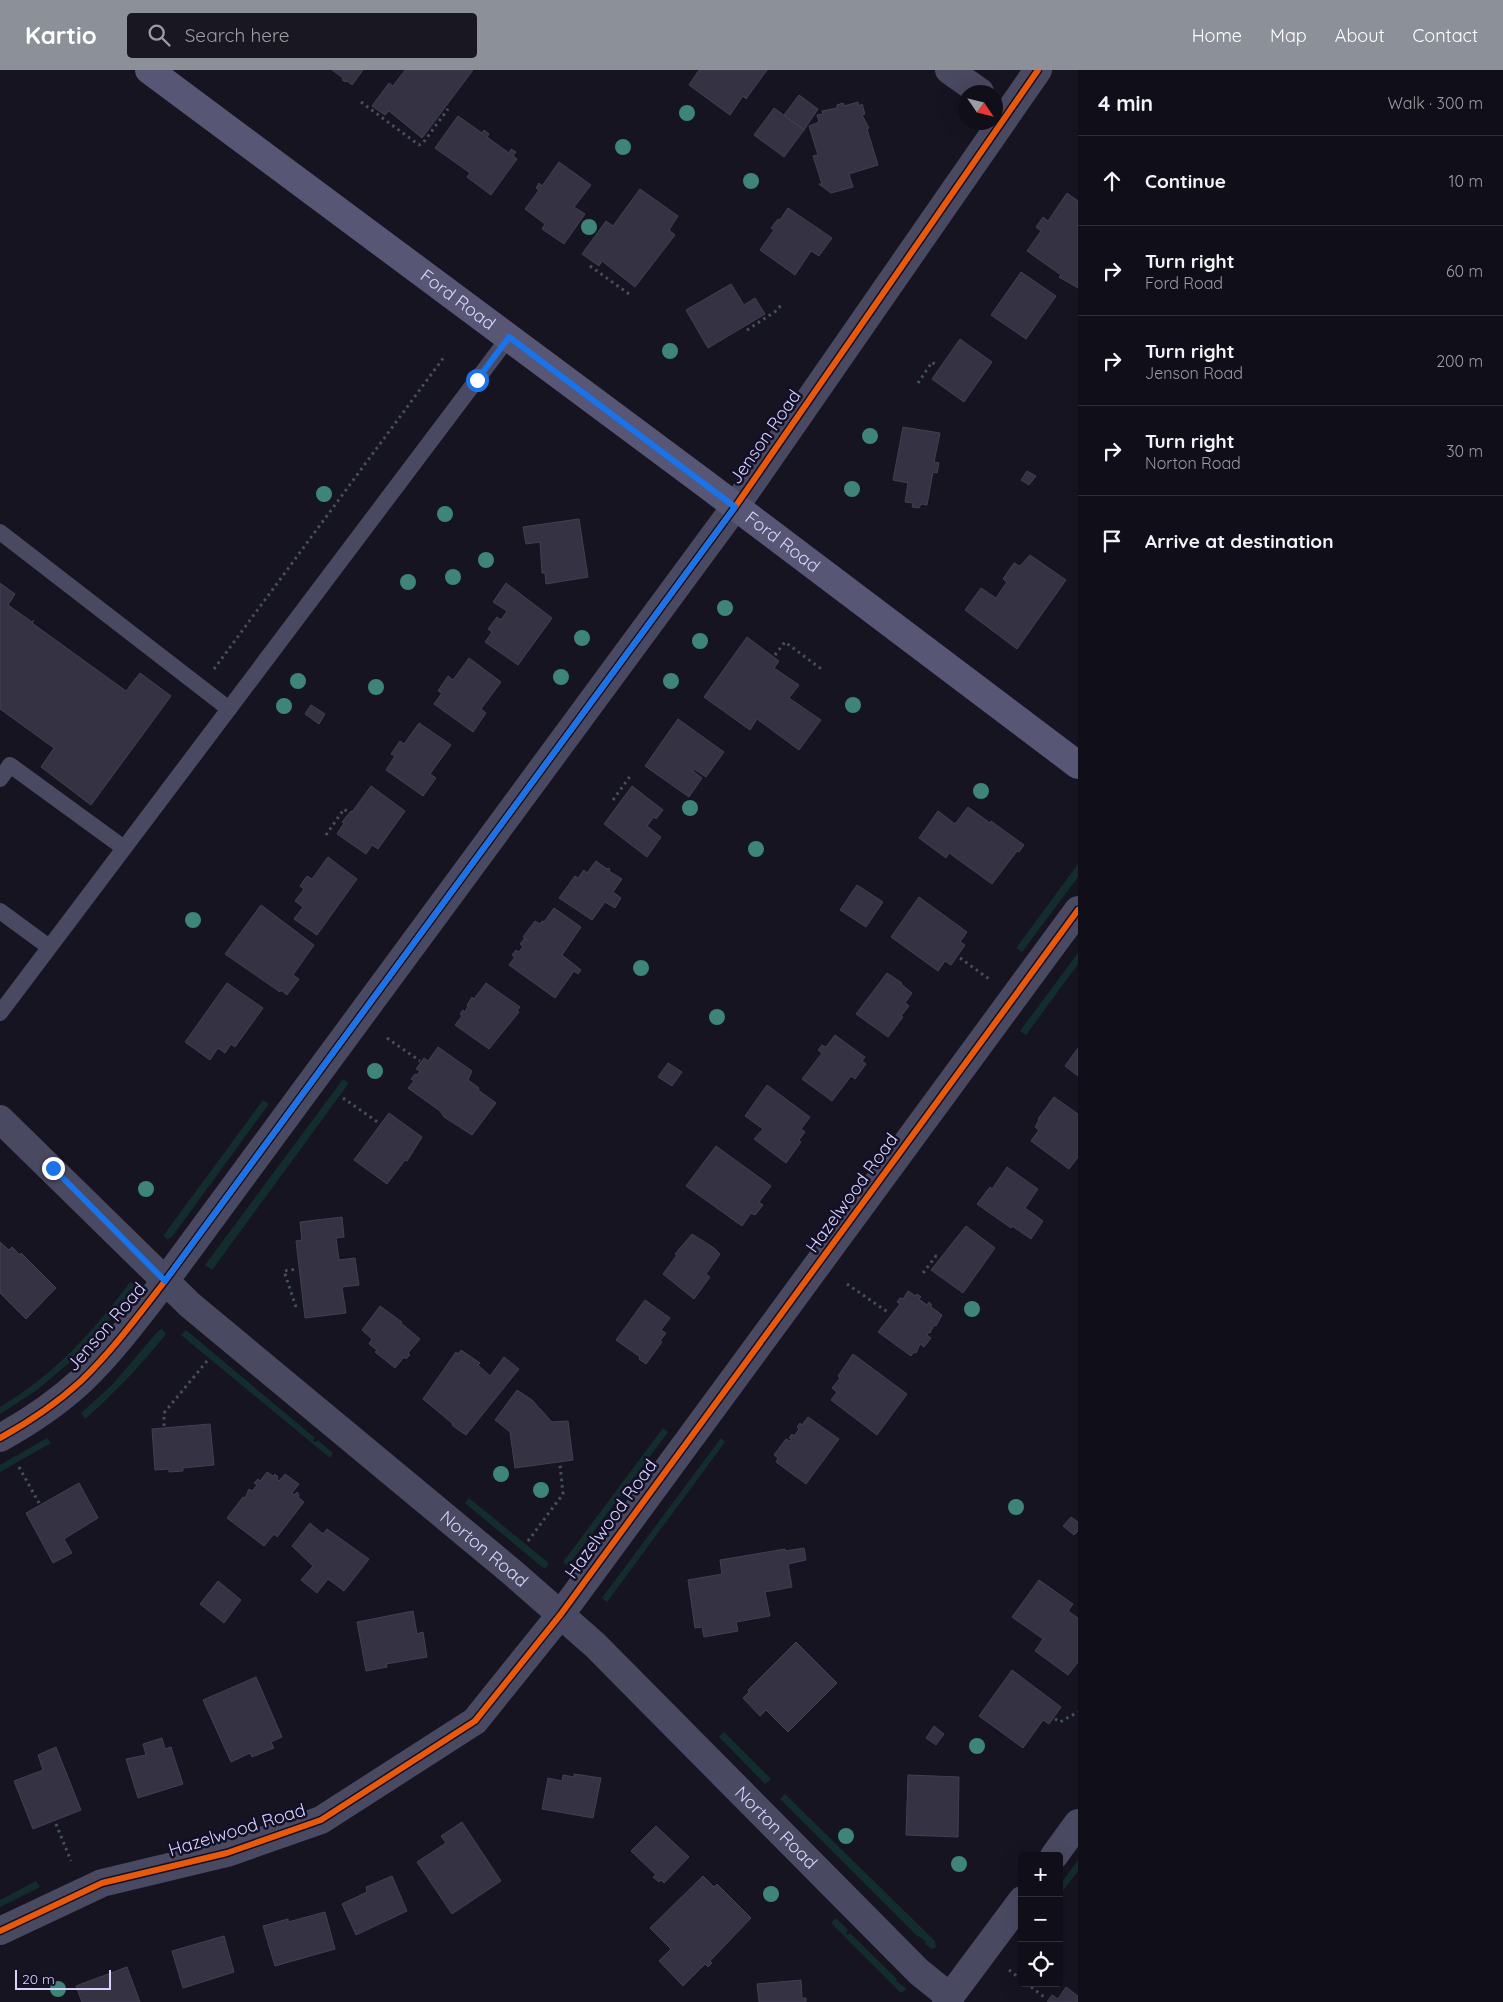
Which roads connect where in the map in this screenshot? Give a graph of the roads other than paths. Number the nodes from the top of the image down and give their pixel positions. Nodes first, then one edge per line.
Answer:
1 (149, 70) edge
2 (949, 70) edge
3 (1038, 70) edge
4 (970, 85) edge
5 (1003, 107) edge
6 (987, 130) edge
7 (509, 337) junction
8 (735, 507) junction
9 (0, 532) edge
10 (229, 709) junction
11 (1078, 765) edge
12 (0, 779) edge
13 (124, 848) junction
14 (1078, 910) edge
15 (0, 911) edge
16 (49, 947) junction
17 (0, 1013) edge
18 (0, 1118) edge
19 (165, 1281) junction
20 (0, 1438) edge
21 (561, 1614) junction
22 (1078, 1823) edge
23 (1057, 1852) edge
24 (1018, 1905) edge
25 (0, 1930) edge
26 (948, 2000) edge

1 - 7 street, Ford Road
2 - 4 street
3 - 5 street, Jenson Road
6 - 8 street, Jenson Road
7 - 8 street, Ford Road
7 - 10 lane
8 - 11 street, Ford Road
8 - 19 street, Jenson Road
9 - 10 lane
10 - 13 lane
12 - 13 lane
13 - 16 lane
14 - 21 street, Hazelwood Road
15 - 16 lane
16 - 17 lane
18 - 19 street, Norton Road
19 - 20 street, Jenson Road
19 - 21 street, Norton Road
21 - 25 street, Hazelwood Road
21 - 26 street, Norton Road
22 - 23 street
24 - 26 street

